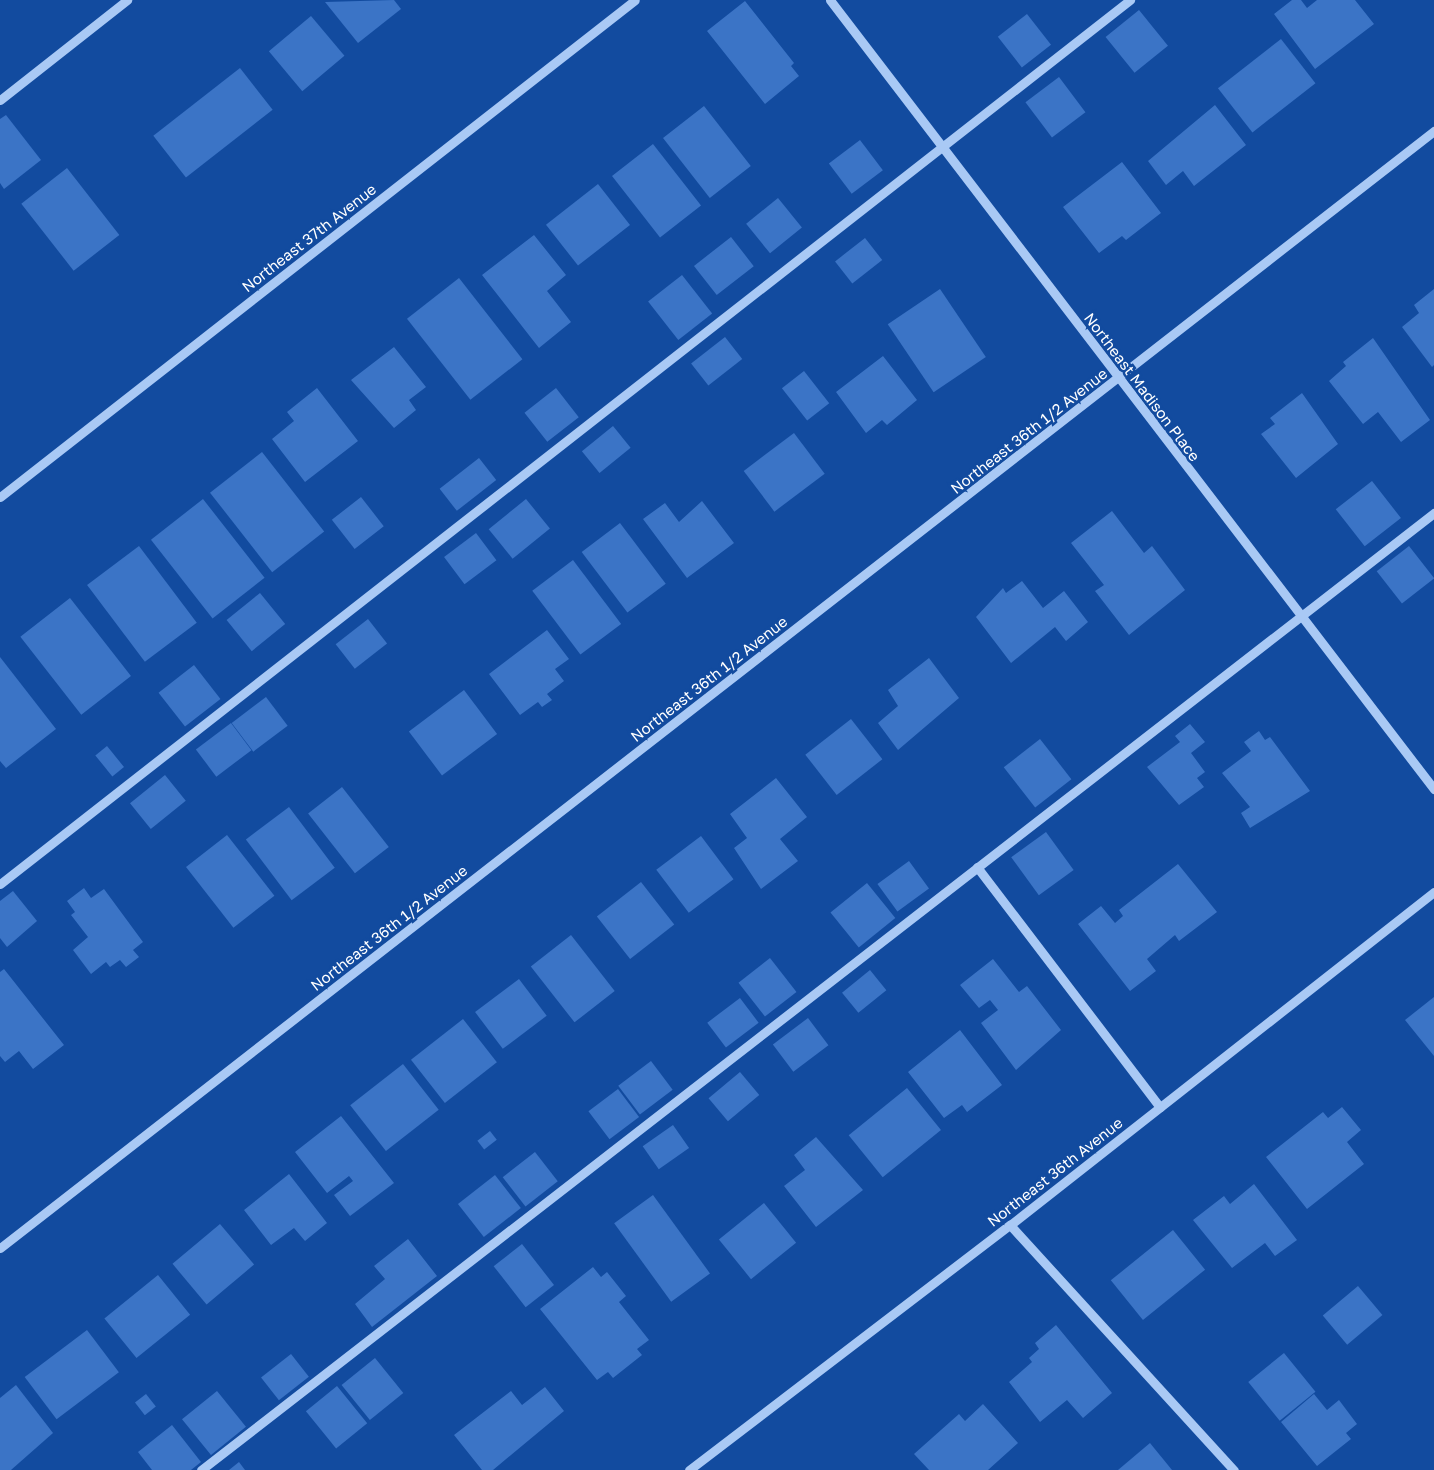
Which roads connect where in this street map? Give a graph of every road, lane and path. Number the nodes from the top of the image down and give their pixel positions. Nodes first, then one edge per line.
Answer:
1 (127, 0) edge
2 (635, 0) edge
3 (830, 0) edge
4 (1130, 0) edge
5 (0, 100) edge
6 (1434, 131) edge
7 (942, 146) junction
8 (1118, 379) junction
9 (0, 497) edge
10 (1434, 513) edge
11 (1302, 617) junction
12 (1434, 789) edge
13 (977, 867) junction
14 (0, 884) edge
15 (1434, 892) edge
16 (1160, 1107) junction
17 (1010, 1225) junction
18 (0, 1248) edge
19 (201, 1470) edge
20 (689, 1470) edge
21 (1234, 1470) edge

1 - 5 street
2 - 9 street, Northeast 37th Avenue
3 - 7 street, Northeast Madison Place
4 - 7 street
6 - 8 street, Northeast 36th 1/2 Avenue
7 - 8 street, Northeast Madison Place
7 - 14 street
8 - 11 street, Northeast Madison Place
8 - 18 street, Northeast 36th 1/2 Avenue
10 - 11 street
11 - 12 street, Northeast Madison Place
11 - 13 street
13 - 16 street
13 - 19 street
15 - 16 street, Northeast 36th Avenue
16 - 17 street, Northeast 36th Avenue
17 - 20 street, Northeast 36th Avenue
17 - 21 street

